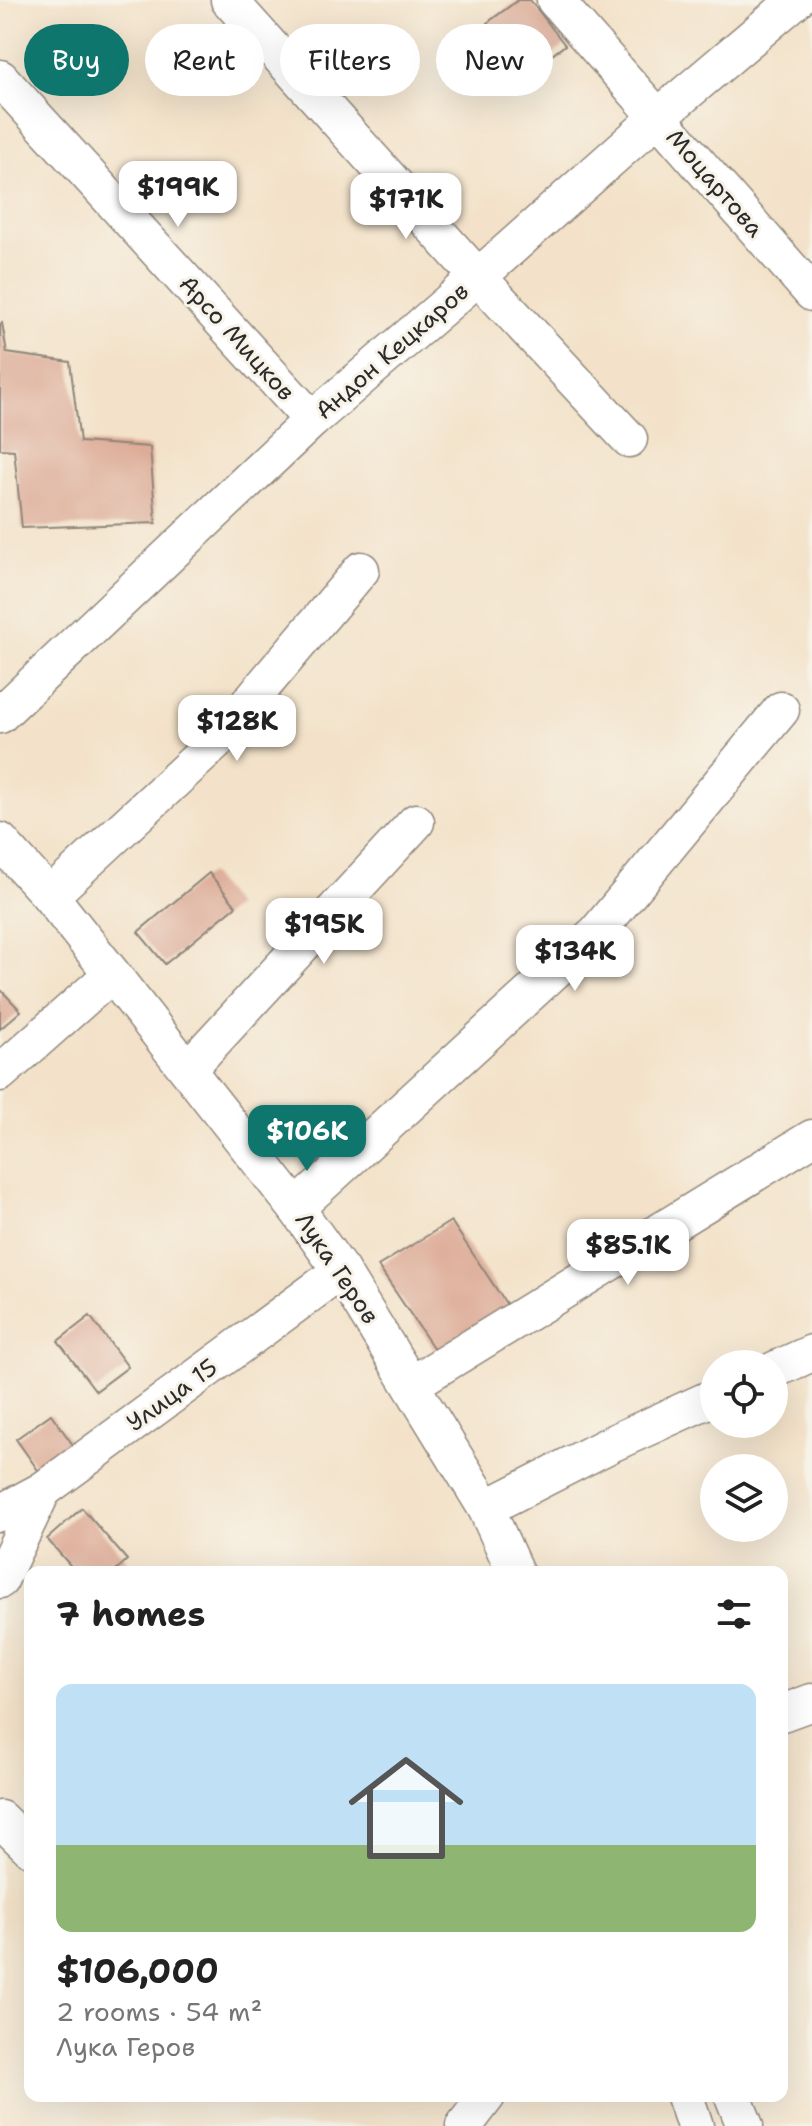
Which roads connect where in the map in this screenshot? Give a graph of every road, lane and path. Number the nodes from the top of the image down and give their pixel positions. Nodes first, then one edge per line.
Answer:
1 (229, 0) edge
2 (555, 0) edge
3 (796, 0) edge
4 (0, 78) edge
5 (658, 117) junction
6 (478, 277) junction
7 (812, 293) edge
8 (312, 420) junction
9 (629, 439) dead end
10 (361, 570) dead end
11 (781, 710) dead end
12 (0, 715) edge
13 (416, 822) dead end
14 (0, 841) edge
15 (50, 896) junction
16 (112, 974) junction
17 (188, 1069) junction
18 (0, 1073) edge
19 (812, 1138) edge
20 (296, 1208) junction
21 (341, 1271) junction
22 (812, 1353) edge
23 (788, 1364) edge
24 (412, 1384) junction
25 (700, 1403) edge
26 (43, 1490) junction
27 (486, 1508) junction
28 (0, 1513) edge
29 (512, 1566) edge
30 (0, 1580) edge
31 (812, 1702) edge
32 (788, 1711) edge
33 (0, 1819) edge
34 (24, 1842) edge
35 (482, 2102) edge
36 (687, 2102) edge
37 (735, 2102) edge
38 (464, 2126) edge
39 (695, 2126) edge
40 (745, 2126) edge

1 - 6 street
2 - 5 street, Моцартова
3 - 5 street, Андон Кецкаров
4 - 8 street, Арсо Мицков
5 - 6 street, Андон Кецкаров
5 - 7 street, Моцартова
6 - 8 street, Андон Кецкаров
6 - 9 street
8 - 12 street, Андон Кецкаров
10 - 15 street
11 - 20 street
13 - 17 street
14 - 15 street, Лука Геров
15 - 16 street, Лука Геров
16 - 17 street, Лука Геров
16 - 18 street
17 - 20 street, Лука Геров
19 - 24 street
20 - 21 street, Лука Геров
21 - 24 street, Лука Геров
21 - 26 street, Улица 15
22 - 23 street
24 - 27 street, Лука Геров
25 - 27 street
26 - 28 street, Улица 15
26 - 30 street
27 - 29 street, Лука Геров
31 - 32 street
33 - 34 street
35 - 38 street
36 - 39 street
37 - 40 street

